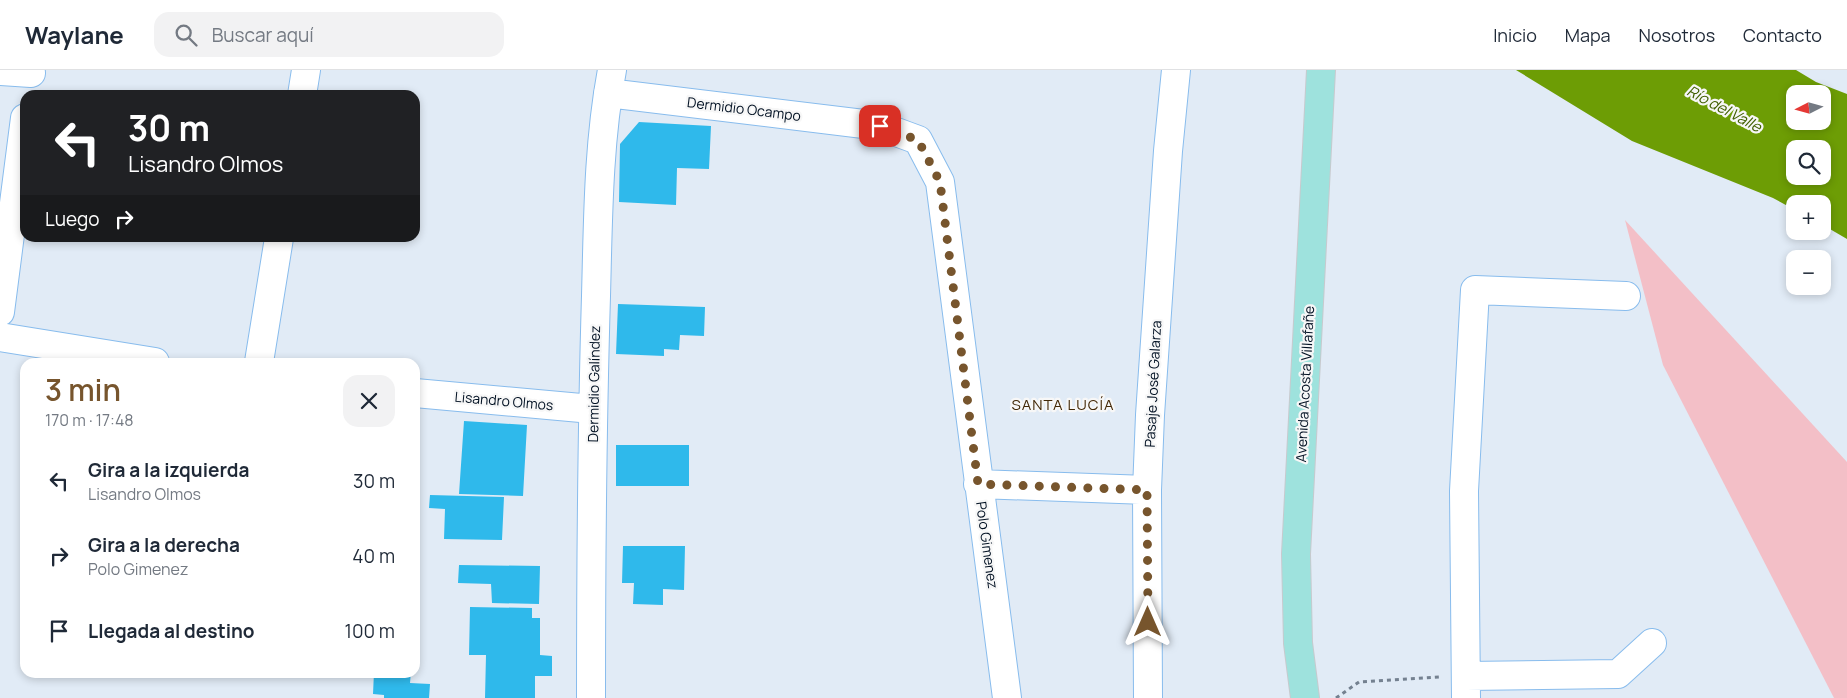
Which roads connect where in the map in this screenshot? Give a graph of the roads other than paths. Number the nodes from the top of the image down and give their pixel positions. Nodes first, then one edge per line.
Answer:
1 (0, 70) edge
2 (306, 70) edge
3 (1176, 70) edge
4 (1321, 70) edge
5 (30, 79) edge
6 (610, 81) edge
7 (303, 90) edge
8 (880, 126) joint
9 (20, 157) edge
10 (278, 242) edge
11 (1626, 296) dead end
12 (0, 312) edge
13 (0, 337) edge
14 (130, 358) edge
15 (260, 358) edge
16 (420, 393) edge
17 (592, 409) junction
18 (978, 484) junction
19 (1147, 490) junction
20 (1652, 643) dead end
21 (1620, 686) edge
22 (1466, 687) edge
23 (591, 698) edge
24 (1007, 698) edge
25 (1148, 698) edge
26 (1305, 698) edge

1 - 5 street
2 - 7 street
3 - 19 street, Pasaje José Galarza
4 - 26 main road, Avenida Acosta Villafañe
6 - 8 street, Dermidio Ocampo
6 - 17 street, Dermidio Galíndez
8 - 18 street, Polo Gimenez
9 - 12 street
10 - 15 street
11 - 22 street
13 - 14 street
16 - 17 street, Lisandro Olmos
17 - 23 street, Dermidio Galíndez
18 - 19 street
18 - 24 street, Polo Gimenez
19 - 25 street, Pasaje José Galarza
20 - 21 street
21 - 22 street

